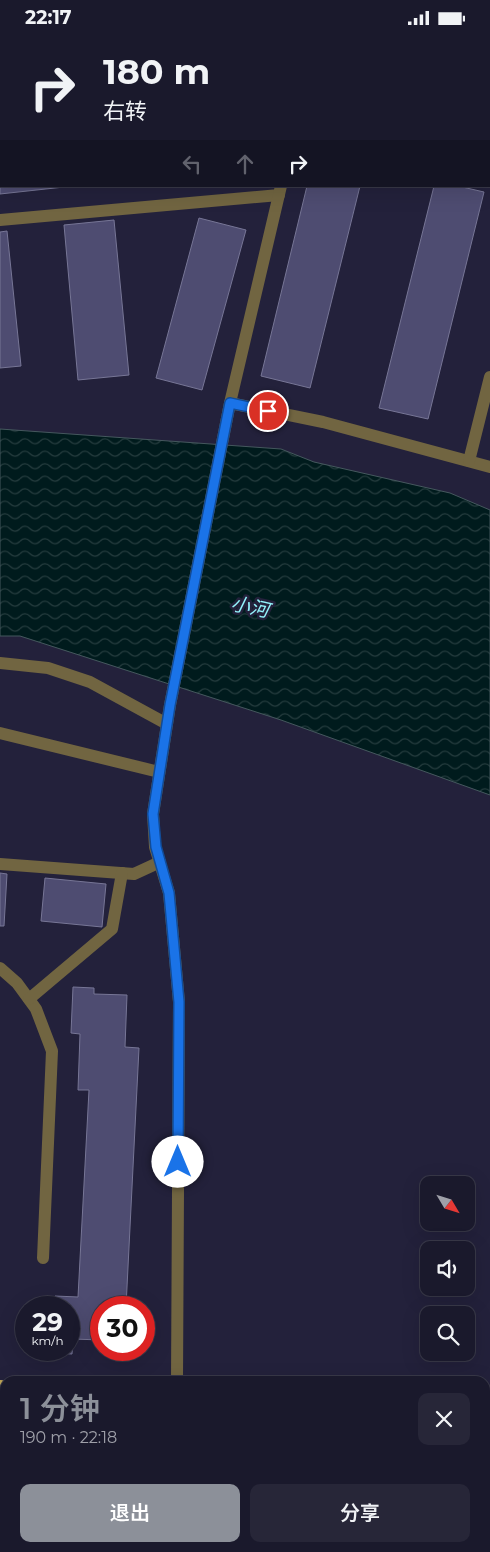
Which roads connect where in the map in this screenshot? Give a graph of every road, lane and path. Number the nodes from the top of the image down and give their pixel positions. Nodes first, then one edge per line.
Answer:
1 (280, 191) edge
2 (0, 220) edge
3 (490, 377) edge
4 (230, 403) junction
5 (470, 461) junction
6 (490, 467) edge
7 (0, 663) edge
8 (167, 724) junction
9 (0, 733) edge
10 (159, 772) junction
11 (160, 862) junction
12 (0, 863) edge
13 (122, 873) junction
14 (0, 968) edge
15 (29, 999) junction
16 (43, 1258) dead end
17 (177, 1376) edge

1 - 2 street
1 - 4 street
3 - 5 street
4 - 5 street
4 - 8 street
5 - 6 street
7 - 8 street
8 - 10 street
9 - 10 street
10 - 11 street
11 - 13 street
11 - 17 street
12 - 13 street
13 - 15 street
14 - 15 street
15 - 16 street

